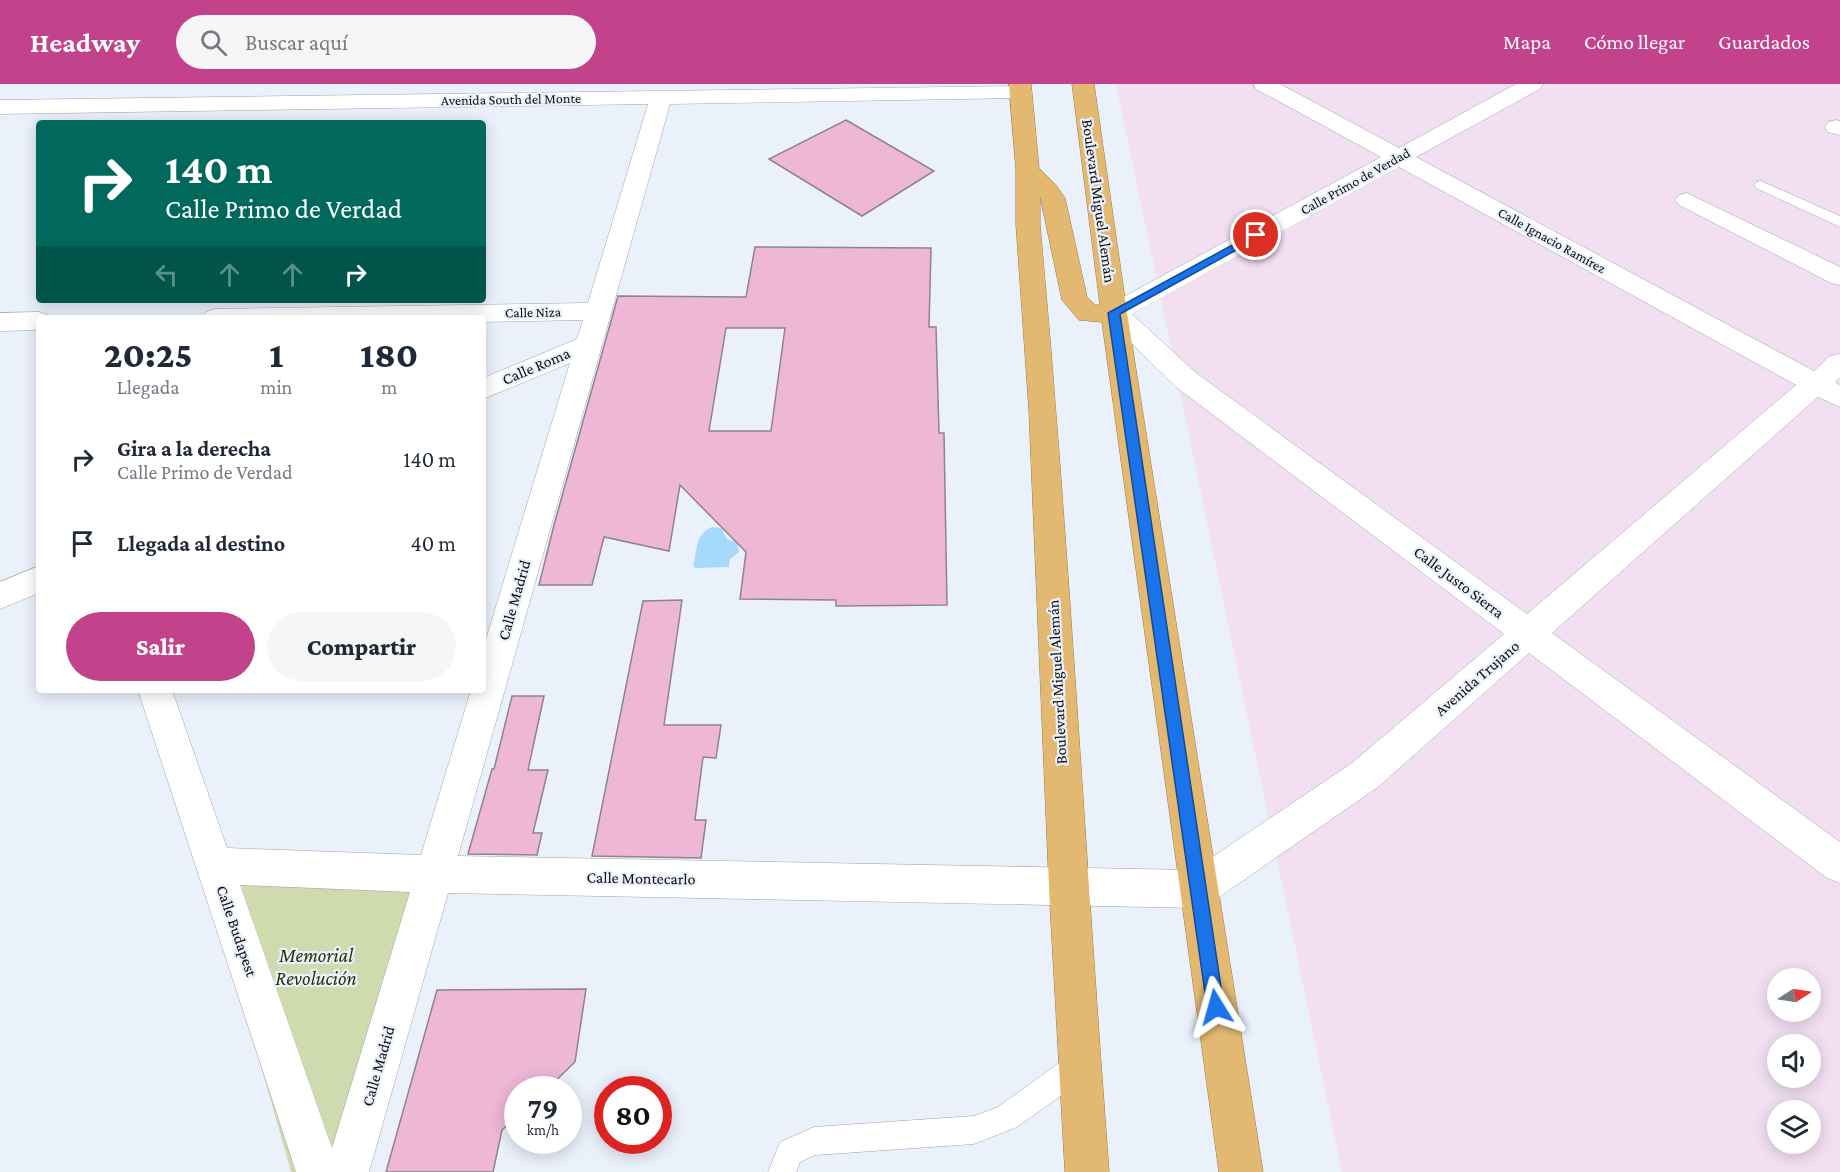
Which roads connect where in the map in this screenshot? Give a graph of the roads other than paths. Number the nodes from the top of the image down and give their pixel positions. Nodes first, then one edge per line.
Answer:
1 (267, 84) edge
2 (1264, 84) edge
3 (1532, 84) edge
4 (1081, 85) edge
5 (1021, 88) edge
6 (661, 97) junction
7 (253, 104) junction
8 (0, 107) edge
9 (1399, 157) junction
10 (1028, 170) junction
11 (1761, 185) dead end
12 (1687, 200) dead end
13 (1840, 222) edge
14 (1840, 277) edge
15 (598, 311) junction
16 (1114, 313) junction
17 (379, 315) edge
18 (36, 321) edge
19 (0, 322) edge
20 (589, 344) junction
21 (1832, 381) edge
22 (486, 388) edge
23 (36, 580) edge
24 (0, 596) edge
25 (1528, 633) junction
26 (156, 693) edge
27 (1840, 865) edge
28 (215, 866) junction
29 (434, 874) junction
30 (1068, 887) junction
31 (1198, 889) junction
32 (1080, 1065) junction
33 (318, 1172) edge
34 (347, 1172) edge
35 (782, 1172) edge
36 (1087, 1172) edge
37 (1241, 1172) edge

1 - 7 street
2 - 9 street, Calle Ignacio Ramírez
3 - 9 street, Calle Primo de Verdad
4 - 16 highway, Boulevard Miguel Alemán
5 - 6 street, Avenida South del Monte
5 - 10 highway, Boulevard Miguel Alemán
6 - 7 street, Avenida South del Monte
6 - 15 street, Calle Madrid
7 - 8 street, Avenida South del Monte
9 - 16 street, Calle Primo de Verdad
9 - 21 street, Calle Ignacio Ramírez
10 - 16 highway
10 - 30 highway, Boulevard Miguel Alemán
11 - 13 lane
12 - 14 street
15 - 17 street, Calle Niza
15 - 20 street, Calle Madrid
16 - 25 street, Calle Justo Sierra
16 - 31 highway, Boulevard Miguel Alemán
18 - 19 street
20 - 22 street, Calle Roma
20 - 29 street, Calle Madrid
21 - 25 street, Avenida Trujano
23 - 24 street
25 - 27 street, Calle Justo Sierra
25 - 31 street, Avenida Trujano
26 - 28 street, Calle Budapest
28 - 29 street, Calle Montecarlo
28 - 33 street, Calle Budapest
29 - 30 street, Calle Montecarlo
29 - 34 street, Calle Madrid
30 - 31 street
30 - 32 highway, Boulevard Miguel Alemán
31 - 37 highway, Boulevard Miguel Alemán
32 - 35 lane
32 - 36 highway, Boulevard Miguel Alemán

